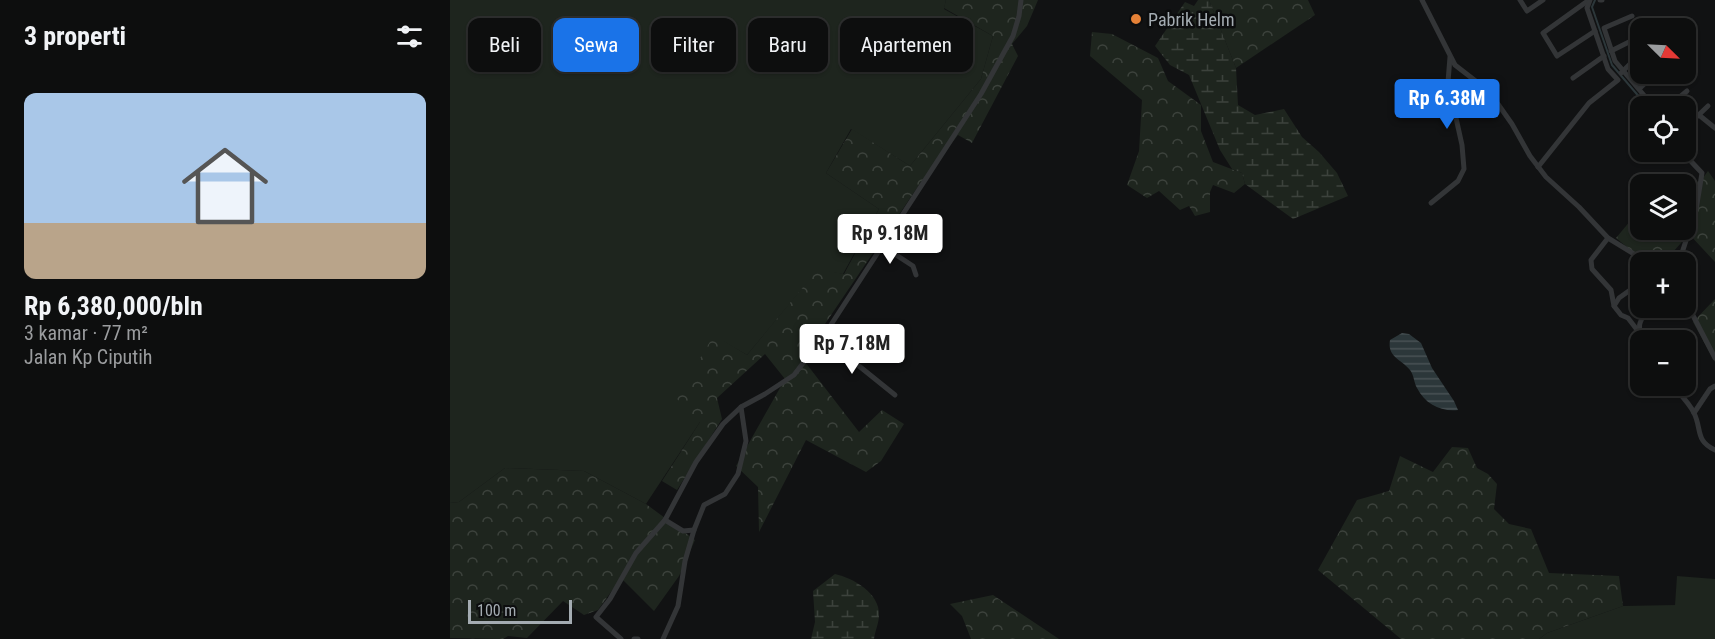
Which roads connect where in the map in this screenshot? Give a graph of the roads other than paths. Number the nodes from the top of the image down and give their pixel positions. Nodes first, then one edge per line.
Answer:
1 (1021, 0) edge
2 (1422, 0) edge
3 (1520, 0) edge
4 (1543, 0) edge
5 (1590, 0) edge
6 (1632, 16) dead end
7 (1595, 31) junction
8 (1630, 42) edge
9 (1611, 51) junction
10 (1604, 56) junction
11 (1450, 57) junction
12 (1630, 63) edge
13 (1622, 71) junction
14 (1573, 78) dead end
15 (1618, 80) junction
16 (1644, 84) edge
17 (1639, 89) junction
18 (1687, 91) dead end
19 (1645, 96) edge
20 (1681, 96) edge
21 (1708, 106) dead end
22 (1699, 115) junction
23 (1696, 118) edge
24 (1715, 128) edge
25 (1691, 162) edge
26 (1538, 167) junction
27 (1431, 203) dead end
28 (1608, 238) junction
29 (881, 245) junction
30 (1682, 252) edge
31 (1630, 254) edge
32 (916, 275) dead end
33 (1630, 290) edge
34 (1614, 306) junction
35 (1694, 318) edge
36 (1637, 330) edge
37 (823, 337) junction
38 (1715, 358) edge
39 (1715, 386) edge
40 (895, 395) dead end
41 (1681, 396) edge
42 (741, 407) junction
43 (1694, 413) junction
44 (1715, 450) edge
45 (665, 520) junction
46 (694, 530) junction
47 (621, 639) edge
48 (663, 639) edge

1 - 29 street
2 - 11 street
3 - 4 street
5 - 7 street
5 - 7 street
6 - 9 street
7 - 10 street
8 - 9 street
9 - 13 street
10 - 14 street
10 - 15 street
11 - 26 street
11 - 27 street
12 - 13 street
13 - 15 street
13 - 17 street
15 - 26 street
16 - 17 street
17 - 19 street
18 - 20 street
21 - 22 street
22 - 23 street
22 - 24 street
25 - 30 street
26 - 28 street
28 - 31 street
28 - 34 street
29 - 32 street
29 - 37 street
33 - 34 street
34 - 36 street
35 - 38 street
37 - 40 street
37 - 42 street
39 - 43 street
41 - 43 street
42 - 45 street
42 - 46 street
43 - 44 street
45 - 46 street
45 - 47 street
46 - 48 street

